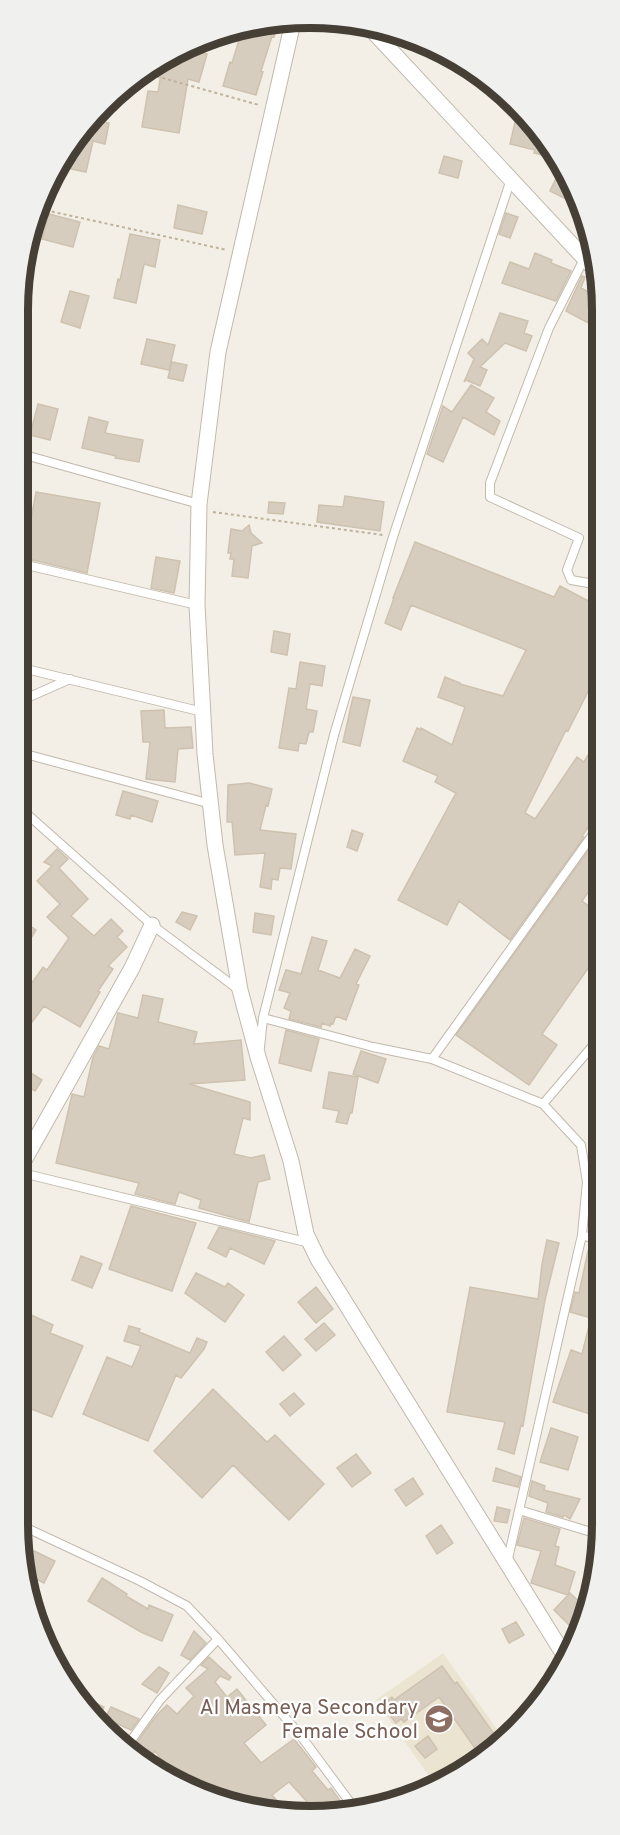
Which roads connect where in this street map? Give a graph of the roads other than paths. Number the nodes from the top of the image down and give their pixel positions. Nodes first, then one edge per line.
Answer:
1 (291, 29) edge
2 (378, 37) edge
3 (511, 179) junction
4 (584, 259) junction
5 (587, 262) edge
6 (28, 456) edge
7 (199, 507) junction
8 (28, 565) edge
9 (592, 584) edge
10 (197, 605) junction
11 (28, 669) edge
12 (70, 679) junction
13 (28, 698) edge
14 (203, 712) junction
15 (28, 755) edge
16 (211, 804) junction
17 (28, 815) edge
18 (592, 835) edge
19 (152, 925) junction
20 (240, 990) junction
21 (263, 1018) junction
22 (592, 1047) edge
23 (258, 1057) junction
24 (432, 1059) junction
25 (543, 1104) junction
26 (28, 1153) edge
27 (28, 1173) edge
28 (582, 1235) junction
29 (592, 1238) edge
30 (310, 1243) junction
31 (519, 1510) junction
32 (28, 1529) edge
33 (592, 1531) edge
34 (507, 1564) junction
35 (218, 1639) junction
36 (561, 1651) edge
37 (130, 1742) edge
38 (351, 1803) edge

1 - 7 street
2 - 3 street
3 - 4 street
3 - 21 lane
4 - 5 street
4 - 9 lane
6 - 7 lane
7 - 10 street
8 - 10 lane
10 - 14 street
11 - 12 lane
12 - 13 lane
12 - 14 lane
14 - 16 street
15 - 16 lane
16 - 20 street
17 - 19 lane
18 - 24 lane
19 - 20 lane
19 - 26 street
20 - 23 street
21 - 23 lane
21 - 24 lane
22 - 25 lane
23 - 30 street
24 - 25 lane
25 - 28 lane
27 - 30 lane
28 - 29 lane
28 - 31 lane
30 - 34 street
31 - 33 lane
31 - 34 lane
32 - 35 lane
34 - 36 street
35 - 37 lane
35 - 38 lane

